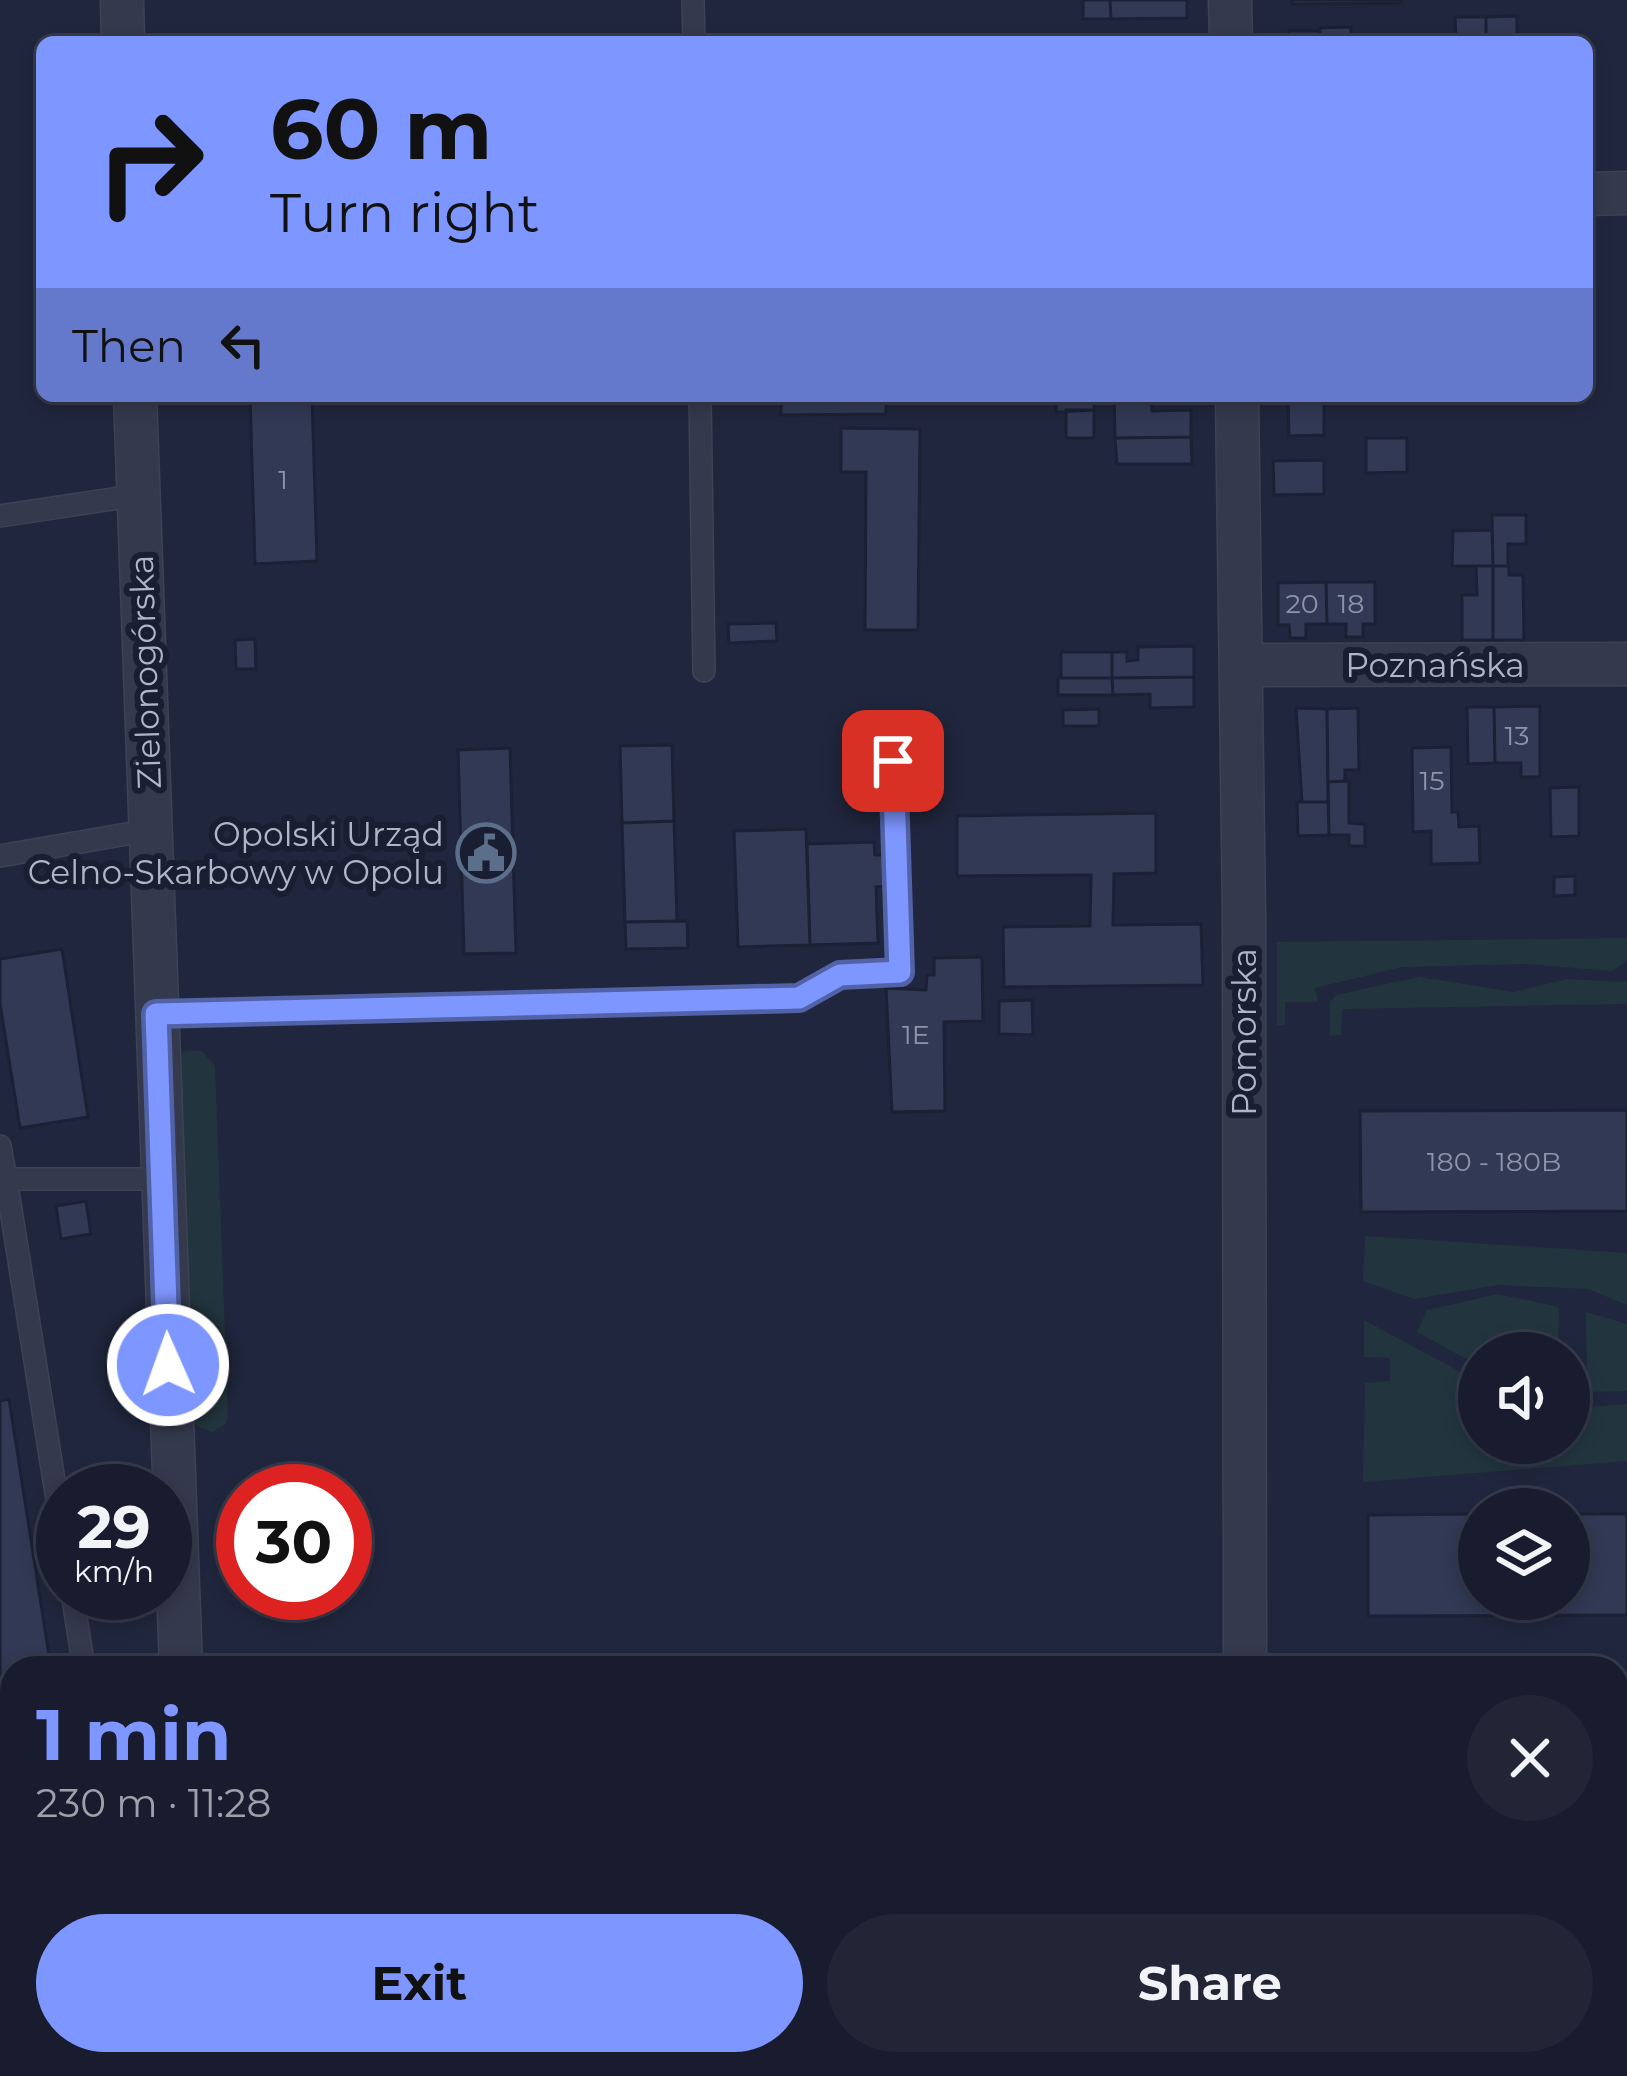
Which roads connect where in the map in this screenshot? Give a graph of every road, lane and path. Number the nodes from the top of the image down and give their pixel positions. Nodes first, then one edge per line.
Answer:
1 (122, 0) edge
2 (693, 0) edge
3 (1230, 0) edge
4 (123, 36) edge
5 (694, 36) edge
6 (1231, 36) edge
7 (1627, 193) edge
8 (1593, 194) edge
9 (135, 402) edge
10 (700, 402) edge
11 (1237, 402) edge
12 (139, 495) junction
13 (0, 516) edge
14 (1627, 664) edge
15 (1242, 665) junction
16 (704, 671) dead end
17 (893, 761) dead end
18 (150, 830) junction
19 (0, 856) edge
20 (156, 1014) junction
21 (0, 1146) edge
22 (6, 1179) junction
23 (162, 1179) junction
24 (51, 1464) edge
25 (76, 1620) edge
26 (82, 1656) edge
27 (182, 1656) edge
28 (1245, 1656) edge

1 - 4 street
2 - 5 lane
3 - 6 street
7 - 8 street
9 - 12 street, Zielonogórska
10 - 16 lane
11 - 15 street, Pomorska
12 - 13 lane
12 - 18 street, Zielonogórska
14 - 15 street, Poznańska
15 - 28 street, Pomorska
17 - 20 lane
18 - 19 lane
18 - 20 street, Zielonogórska
20 - 23 street, Zielonogórska
21 - 22 lane
22 - 23 lane
22 - 24 lane
23 - 27 street, Zielonogórska
25 - 26 lane

